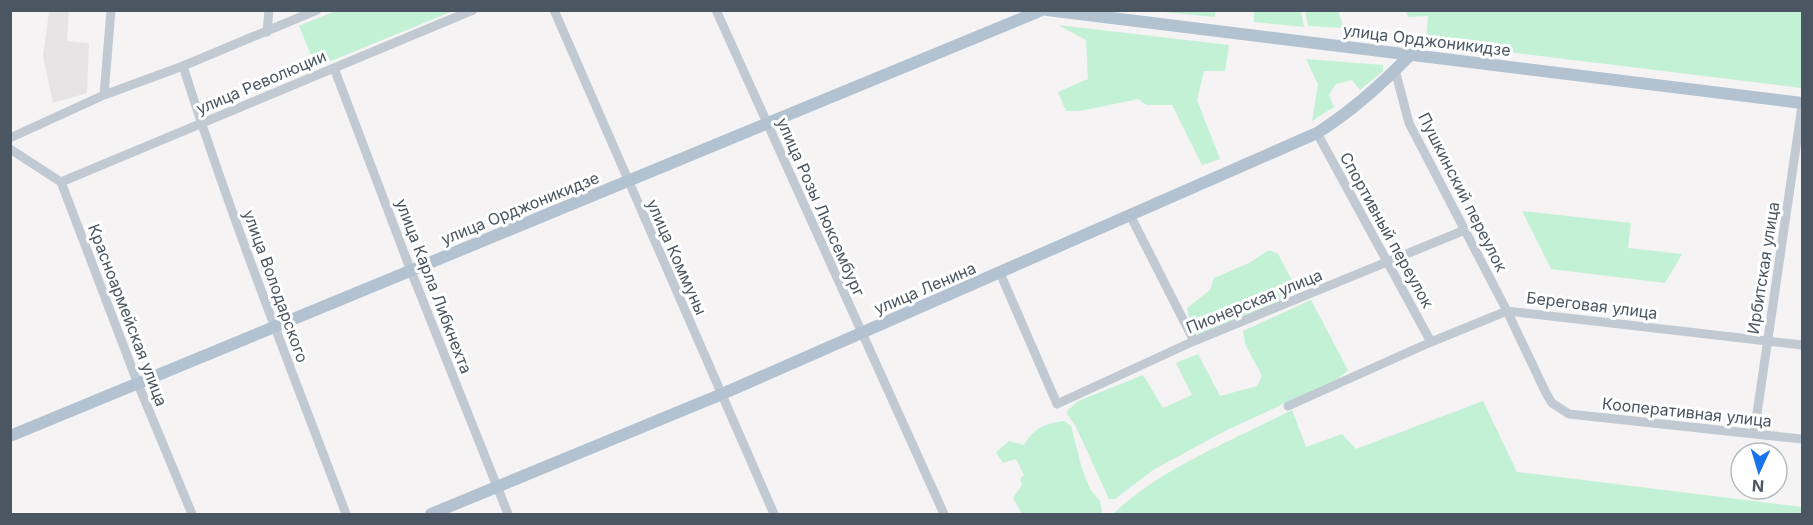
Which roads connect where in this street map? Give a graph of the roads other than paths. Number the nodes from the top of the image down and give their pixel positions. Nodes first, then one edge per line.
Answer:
1 (111, 10) edge
2 (270, 10) edge
3 (317, 10) edge
4 (473, 10) edge
5 (554, 10) edge
6 (716, 10) edge
7 (1042, 10) edge
8 (1047, 10) edge
9 (267, 32) junction
10 (1410, 55) junction
11 (183, 66) junction
12 (334, 68) junction
13 (1395, 70) junction
14 (104, 95) junction
15 (1803, 104) edge
16 (201, 124) junction
17 (767, 124) junction
18 (1317, 133) junction
19 (10, 138) edge
20 (10, 149) edge
21 (61, 182) junction
22 (628, 182) junction
23 (1130, 215) junction
24 (1465, 231) junction
25 (1388, 262) junction
26 (411, 271) junction
27 (1000, 273) junction
28 (1507, 311) junction
29 (275, 327) junction
30 (861, 333) junction
31 (1194, 341) junction
32 (1767, 341) junction
33 (1431, 342) junction
34 (1803, 345) edge
35 (138, 384) junction
36 (722, 394) junction
37 (1288, 406) dead end
38 (1569, 414) joint
39 (1754, 434) junction
40 (10, 436) edge
41 (1803, 439) edge
42 (497, 487) junction
43 (192, 514) edge
44 (346, 514) edge
45 (431, 514) edge
46 (508, 514) edge
47 (774, 514) edge
48 (944, 514) edge

1 - 14 street
2 - 9 street
3 - 9 street
4 - 12 street, улица Революции
5 - 22 street, улица Коммуны
6 - 17 street, улица Розы Люксембург
7 - 17 main road, улица Орджоникидзе
8 - 10 main road, улица Орджоникидзе
9 - 11 street
10 - 13 main road, улица Ленина
10 - 15 main road, улица Орджоникидзе
11 - 14 street
11 - 16 street, улица Володарского
12 - 16 street, улица Революции
12 - 26 street, улица Карла Либкнехта
13 - 18 main road, улица Ленина
13 - 24 street, Пушкинский переулок
14 - 19 street
15 - 32 street, Ирбитская улица
16 - 21 street, улица Революции
16 - 29 street, улица Володарского
17 - 22 main road, улица Орджоникидзе
17 - 30 street, улица Розы Люксембург
18 - 23 main road, улица Ленина
18 - 25 street, Спортивный переулок
20 - 21 street
21 - 35 street, Красноармейская улица
22 - 26 main road, улица Орджоникидзе
22 - 36 street, улица Коммуны
23 - 27 main road, улица Ленина
23 - 31 street
24 - 25 street, Пионерская улица
24 - 28 street, Пушкинский переулок
25 - 31 street, Пионерская улица
25 - 33 street, Спортивный переулок
26 - 29 main road, улица Орджоникидзе
26 - 42 street, улица Карла Либкнехта
27 - 30 main road, улица Ленина
27 - 31 street, Пионерская улица
28 - 32 street, Береговая улица
28 - 33 street, Береговая улица
28 - 38 street, Пушкинский переулок
29 - 35 main road, улица Орджоникидзе
29 - 44 street, улица Володарского
30 - 36 main road, улица Ленина
30 - 48 street, улица Розы Люксембург
32 - 34 street, Береговая улица
32 - 39 street, Ирбитская улица
33 - 37 street, Береговая улица
35 - 40 main road, улица Орджоникидзе
35 - 43 street, Красноармейская улица
36 - 42 main road, улица Ленина
36 - 47 street, улица Коммуны
38 - 39 street, Кооперативная улица
39 - 41 street, Кооперативная улица
42 - 45 main road, улица Ленина
42 - 46 street, улица Карла Либкнехта

